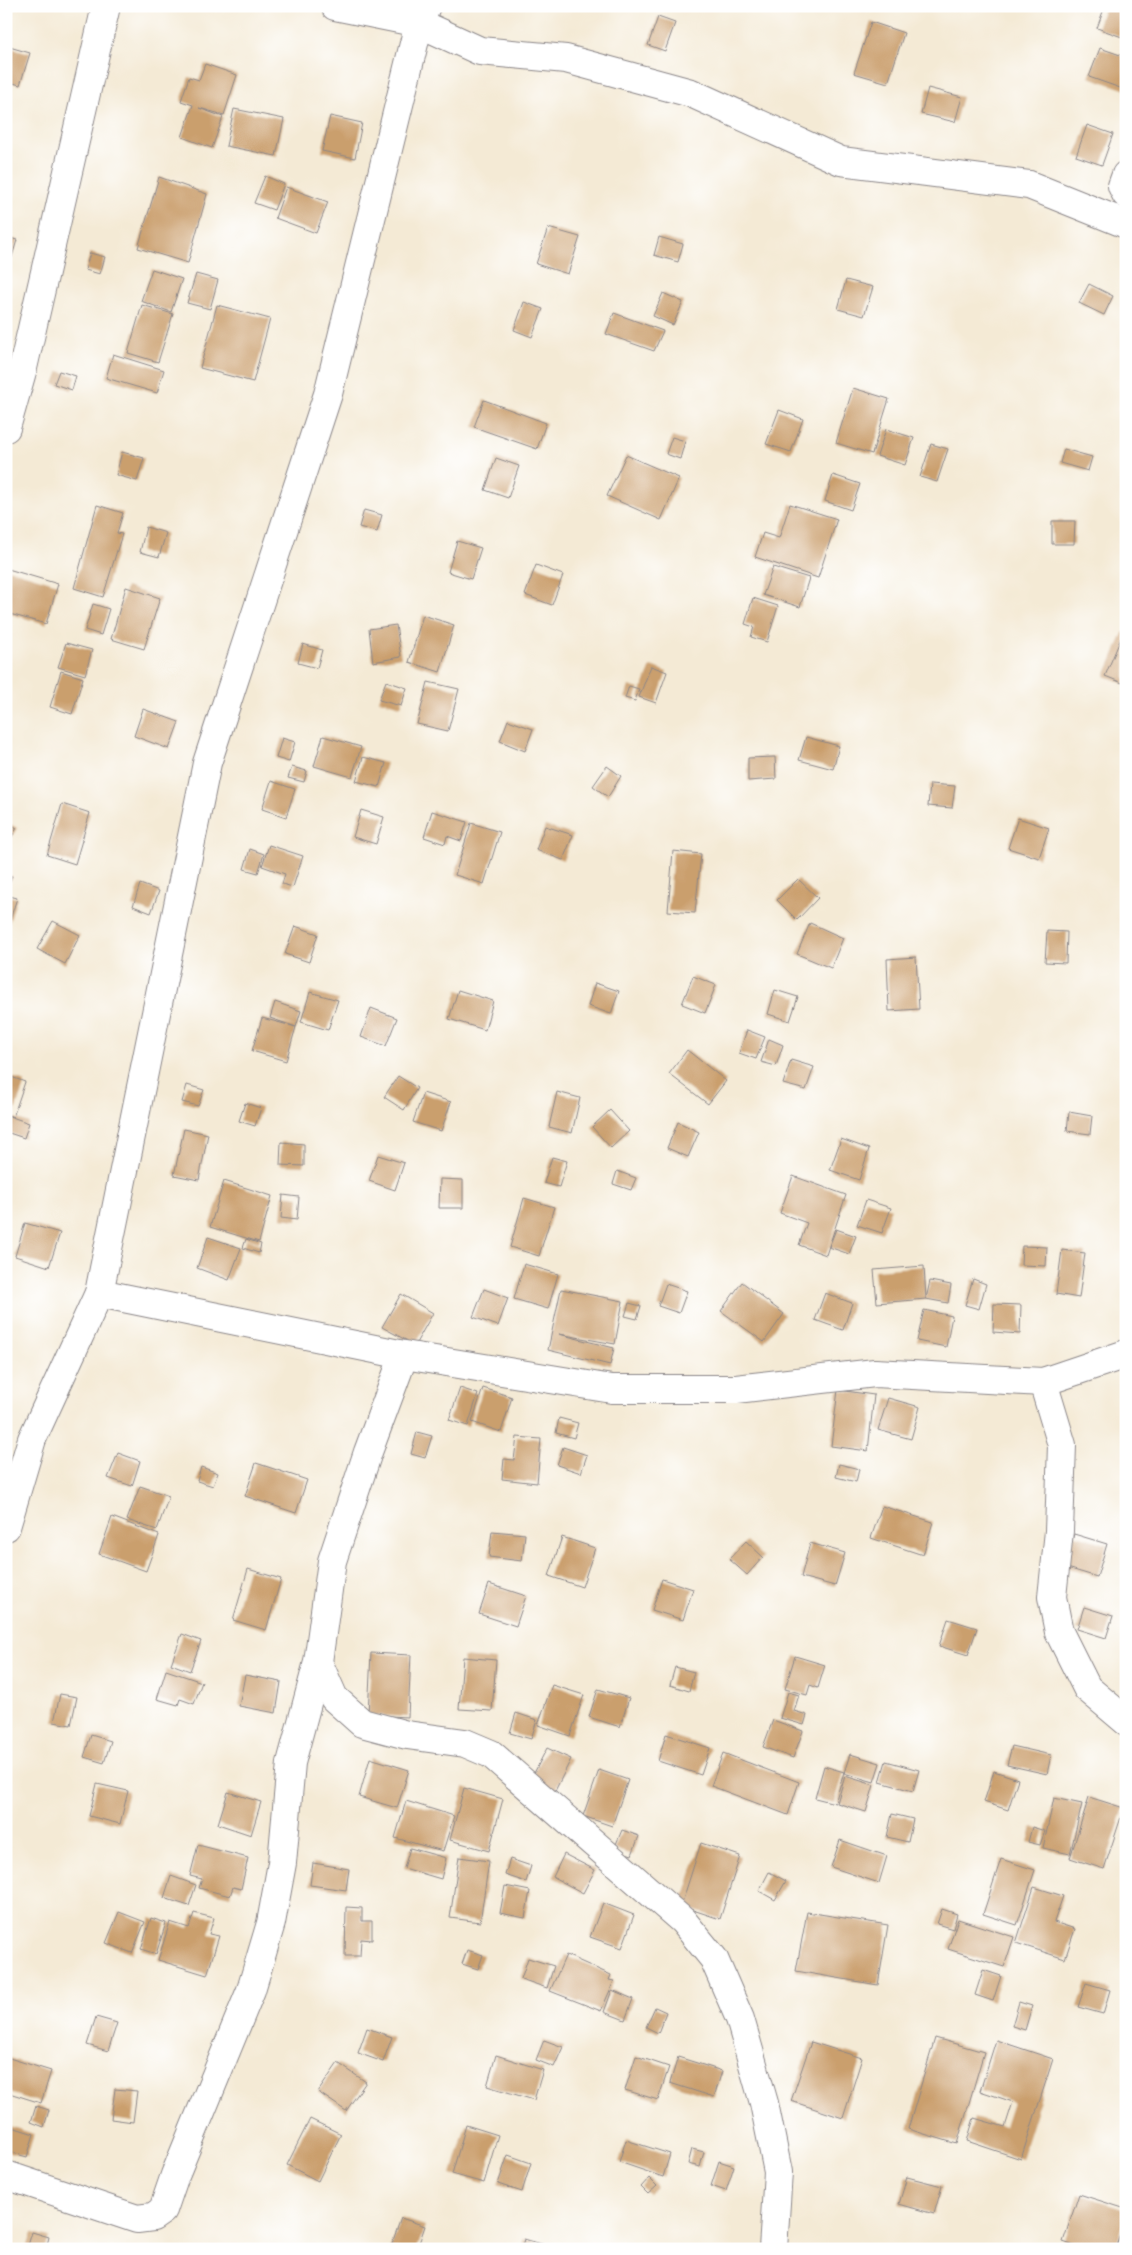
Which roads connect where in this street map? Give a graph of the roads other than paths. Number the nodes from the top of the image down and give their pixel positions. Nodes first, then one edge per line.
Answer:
1 (106, 6) edge
2 (335, 6) edge
3 (422, 15) edge
4 (1126, 175) edge
5 (1126, 194) edge
6 (1126, 224) edge
7 (6, 428) edge
8 (99, 1293) junction
9 (1126, 1354) edge
10 (404, 1355) junction
11 (1043, 1382) junction
12 (6, 1527) edge
13 (318, 1662) junction
14 (1126, 1721) edge
15 (6, 2175) edge
16 (773, 2249) edge

1 - 7 street
2 - 3 street
3 - 6 street
3 - 8 street
4 - 5 street
8 - 10 street
8 - 12 street
9 - 11 street
10 - 11 street
10 - 13 street
11 - 14 street
13 - 15 street
13 - 16 street

